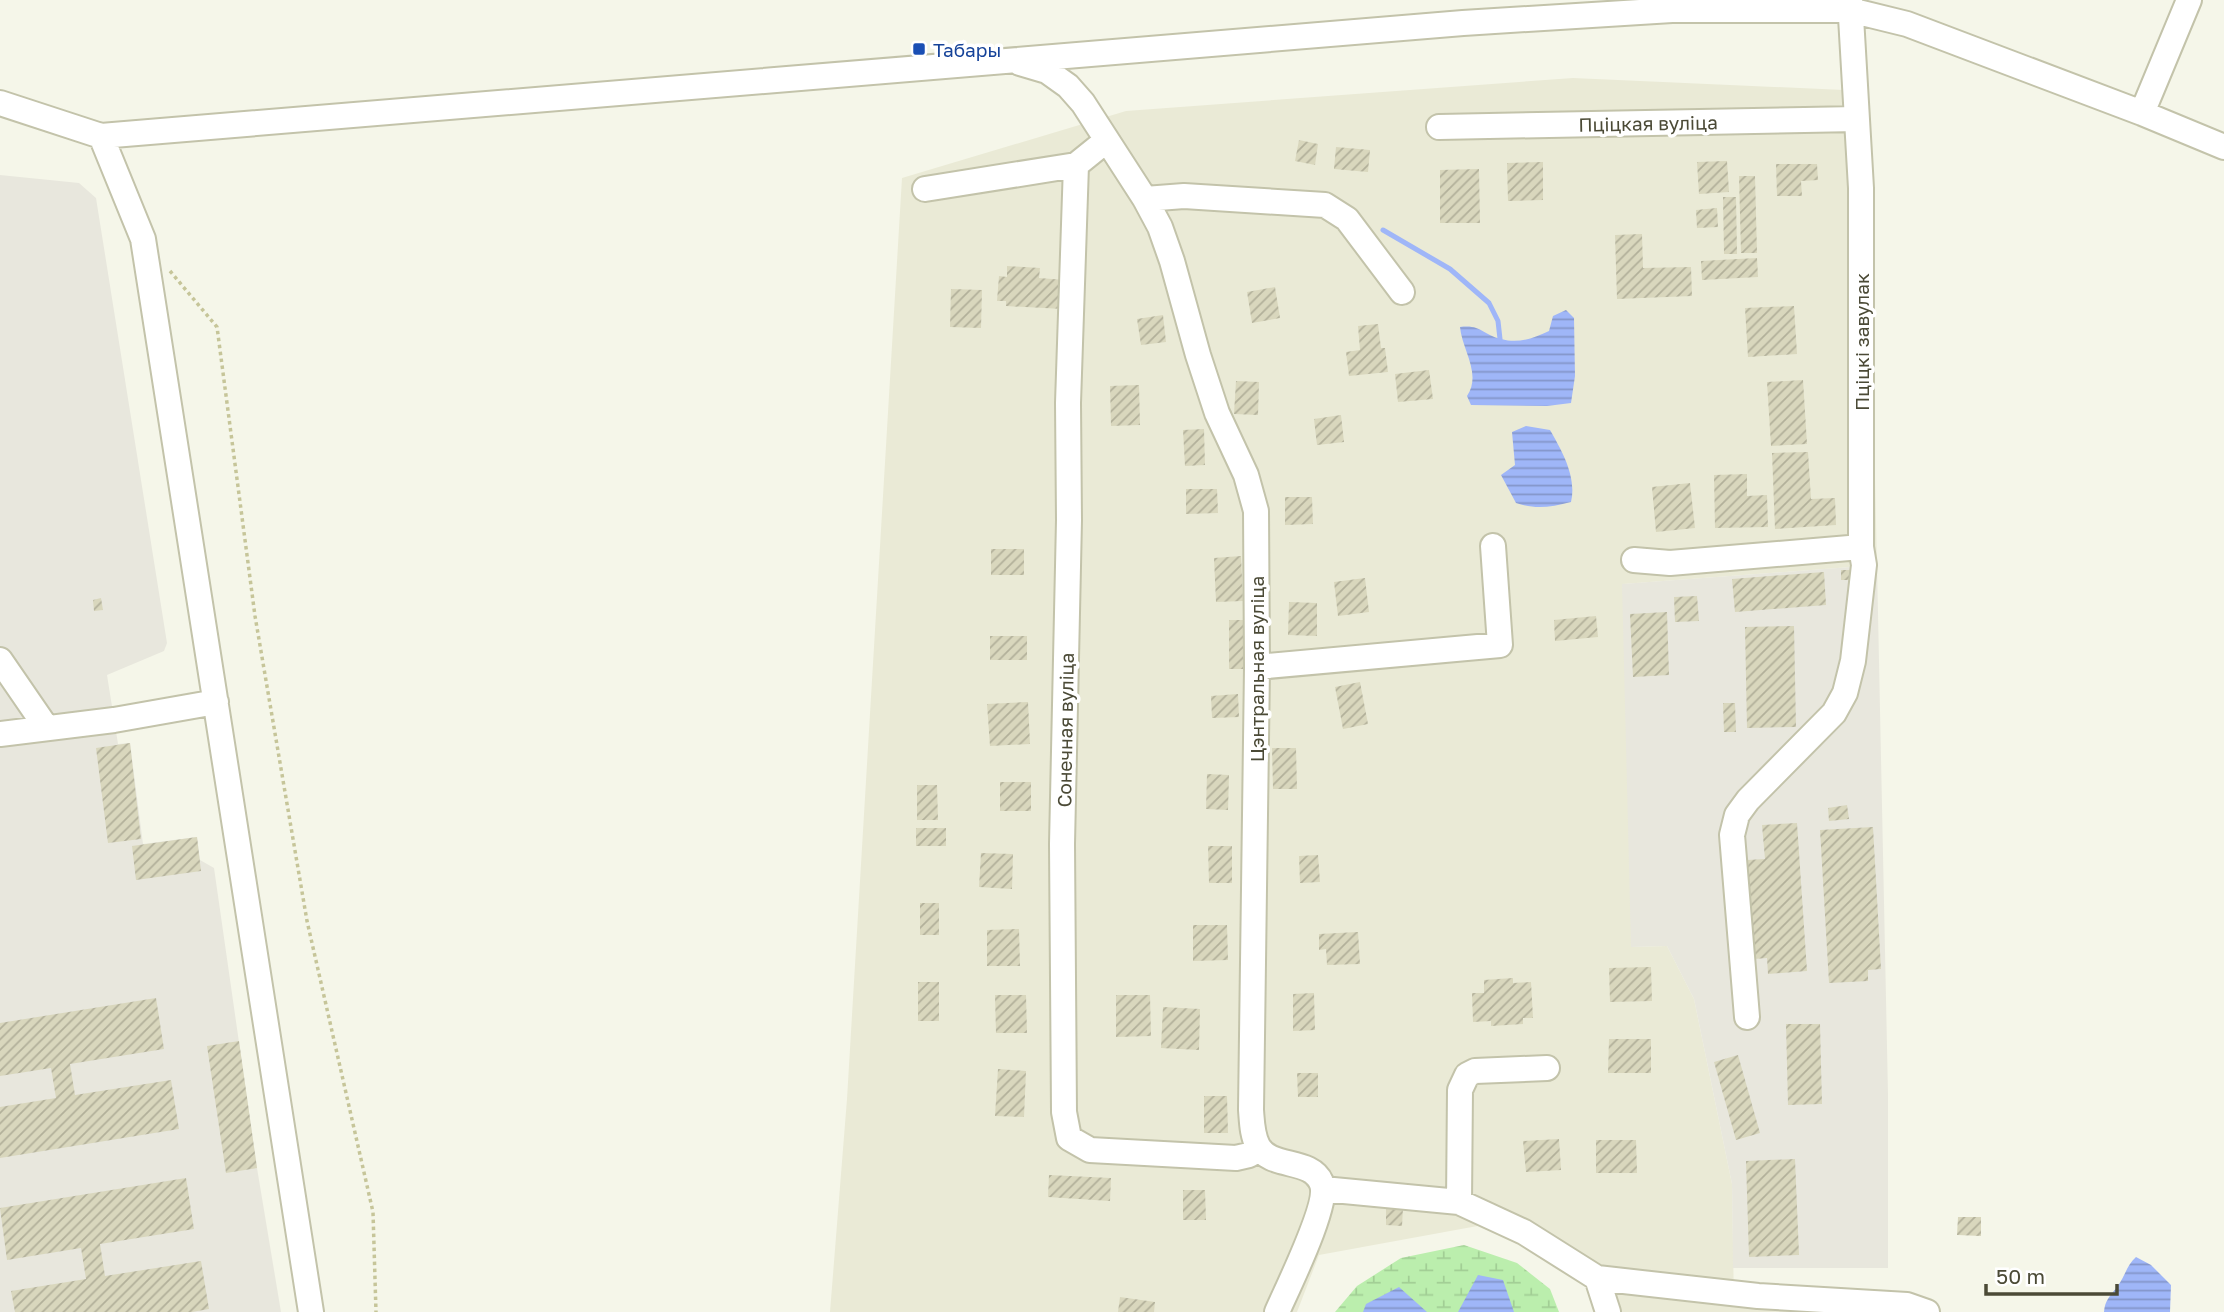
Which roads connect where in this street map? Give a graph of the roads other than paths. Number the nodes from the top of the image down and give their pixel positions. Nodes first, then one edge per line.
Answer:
1 (2189, 0) edge
2 (1850, 5) edge
3 (1115, 51) junction
4 (1009, 60) junction
5 (0, 103) edge
6 (1083, 103) junction
7 (2142, 113) junction
8 (1857, 119) junction
9 (1440, 127) dead end
10 (101, 136) junction
11 (1107, 140) junction
12 (2224, 147) edge
13 (1076, 165) junction
14 (925, 188) dead end
15 (1145, 199) junction
16 (1402, 292) dead end
17 (1493, 546) dead end
18 (1862, 556) junction
19 (1634, 560) dead end
20 (0, 660) edge
21 (1257, 667) junction
22 (216, 702) junction
23 (46, 727) junction
24 (0, 734) edge
25 (1747, 1017) dead end
26 (1547, 1068) dead end
27 (1259, 1149) junction
28 (1323, 1189) junction
29 (1459, 1202) junction
30 (1597, 1278) junction
31 (311, 1312) edge
32 (1277, 1312) edge
33 (1608, 1312) edge
34 (1927, 1312) edge

1 - 7 street
2 - 3 street
2 - 7 street
2 - 8 street, Пціцкі завулак
3 - 4 street
3 - 6 street
4 - 6 street, Цэнтральная вуліца
4 - 10 street
5 - 10 street
6 - 11 street, Цэнтральная вуліца
7 - 12 street
8 - 9 street, Пціцкая вуліца
8 - 18 street, Пціцкі завулак
10 - 22 street
11 - 13 street
11 - 15 street, Цэнтральная вуліца
13 - 14 street
13 - 27 street, Сонечная вуліца
15 - 16 street
15 - 21 street, Цэнтральная вуліца
17 - 21 street
18 - 19 street
18 - 25 street, Пціцкі завулак
20 - 23 street
21 - 27 street, Цэнтральная вуліца
22 - 23 street
22 - 31 street
23 - 24 street
26 - 29 street
27 - 28 street
28 - 29 street
28 - 32 street
29 - 30 street
30 - 33 street
30 - 34 street

